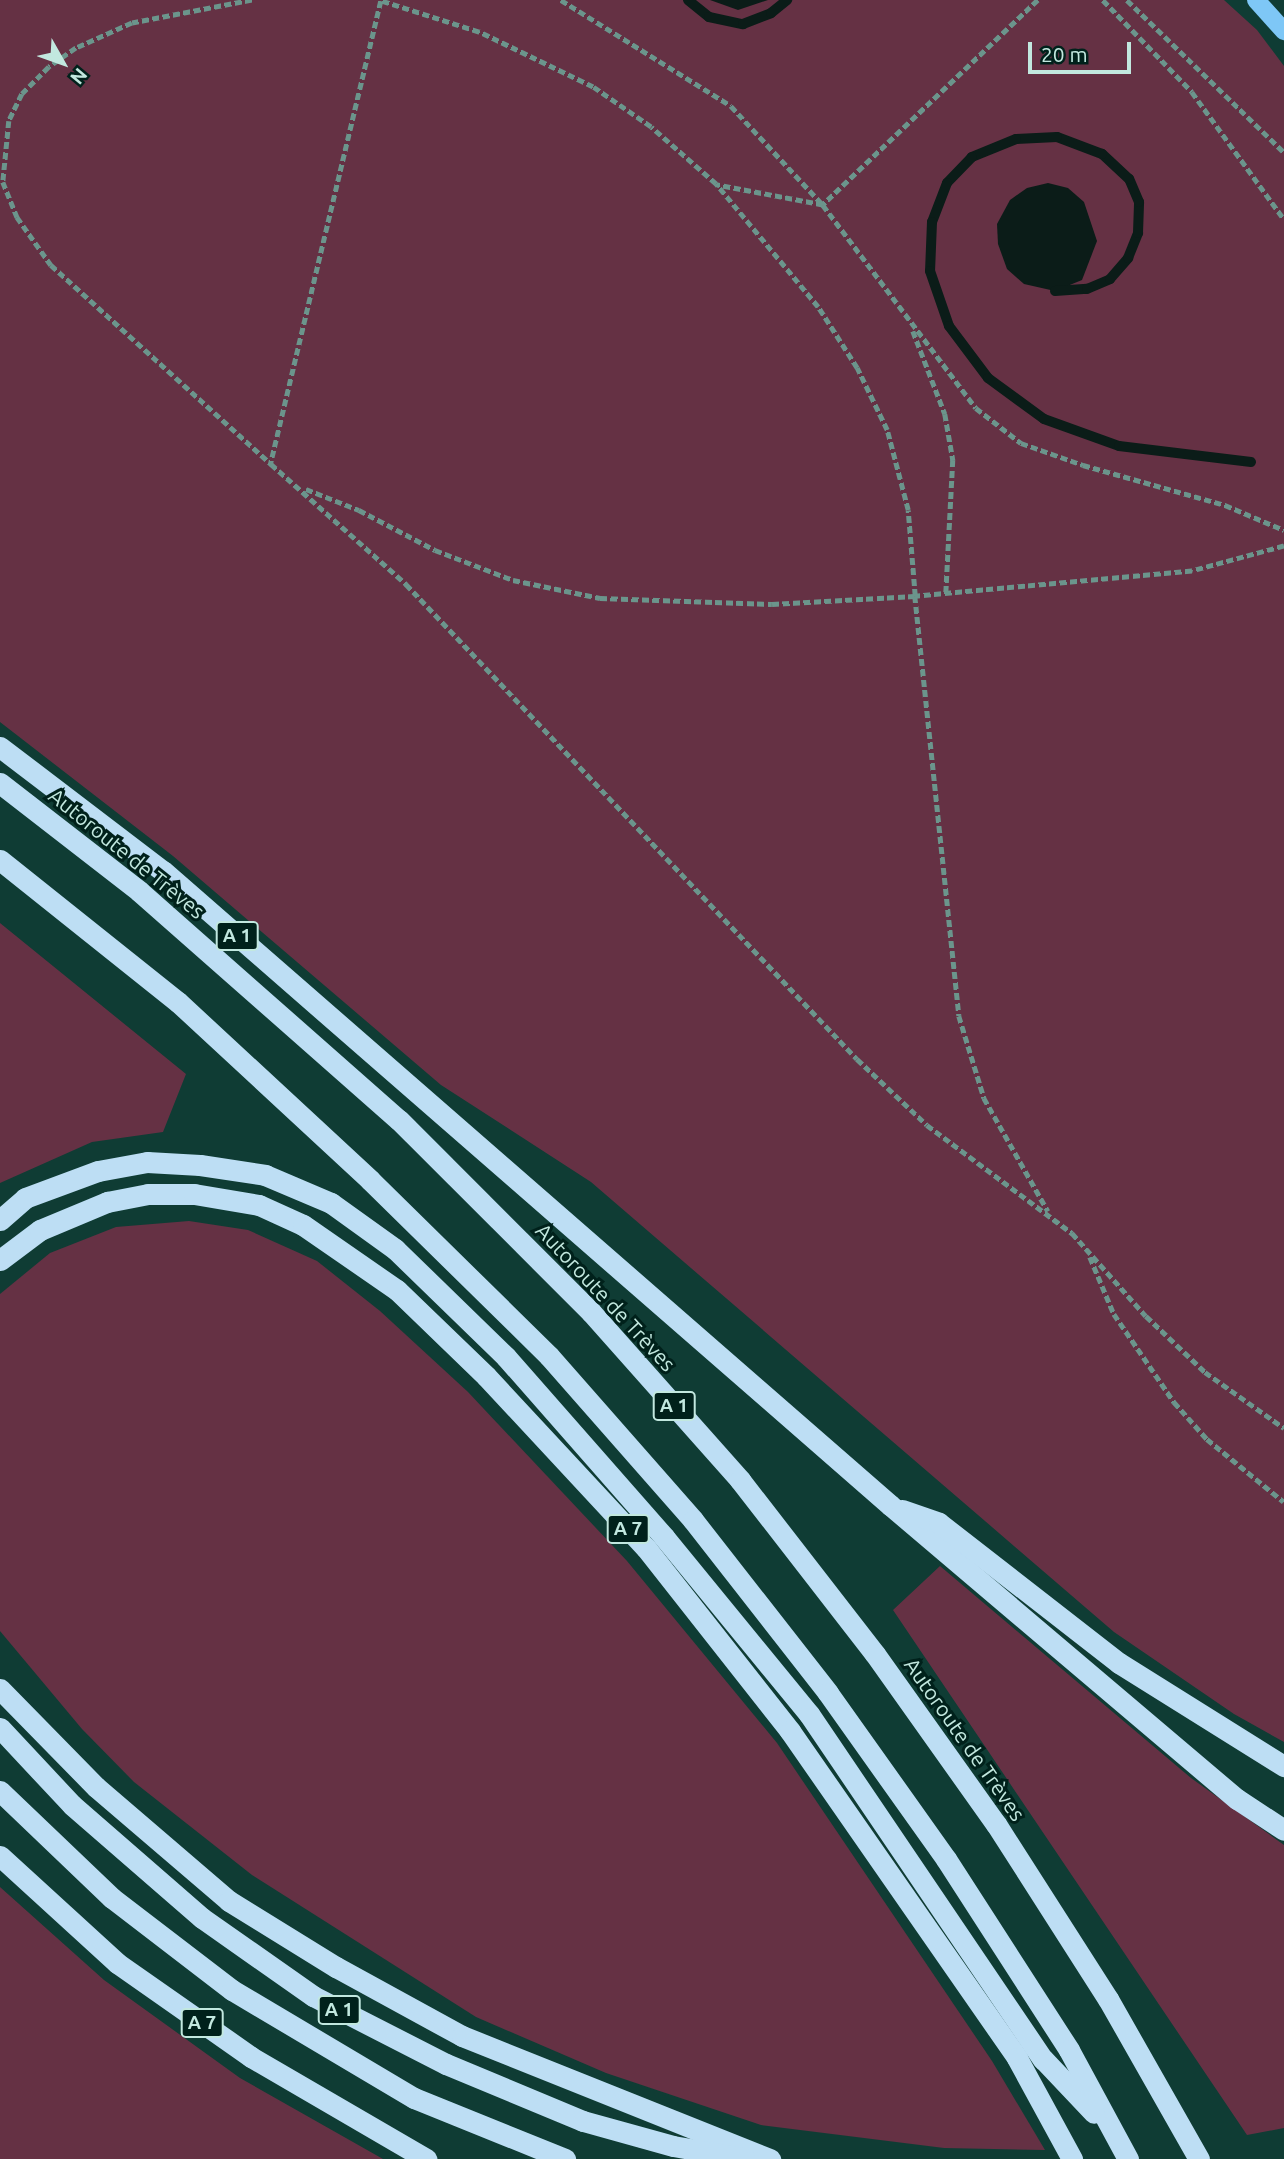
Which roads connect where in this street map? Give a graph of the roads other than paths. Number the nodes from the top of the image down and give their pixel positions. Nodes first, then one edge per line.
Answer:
1 (1256, 0) edge
2 (1284, 31) edge
3 (0, 747) edge
4 (0, 783) edge
5 (0, 860) edge
6 (0, 1220) edge
7 (0, 1260) edge
8 (890, 1505) junction
9 (0, 1689) edge
10 (0, 1728) edge
11 (1284, 1766) edge
12 (0, 1791) edge
13 (1284, 1830) edge
14 (0, 1856) edge
15 (1115, 2135) junction
16 (426, 2159) edge
17 (565, 2159) edge
18 (753, 2159) edge
19 (770, 2159) edge
20 (1072, 2159) edge
21 (1128, 2159) edge
22 (1199, 2159) edge

1 - 2 main road
3 - 8 highway, A 1
4 - 22 highway, Autoroute de Trèves / A 1
5 - 15 highway
6 - 15 highway
7 - 20 highway, A 7
8 - 11 highway, A 1
8 - 13 highway, A 1
9 - 19 highway
10 - 18 highway, A 1
12 - 17 highway
14 - 16 highway, A 7
15 - 21 highway

